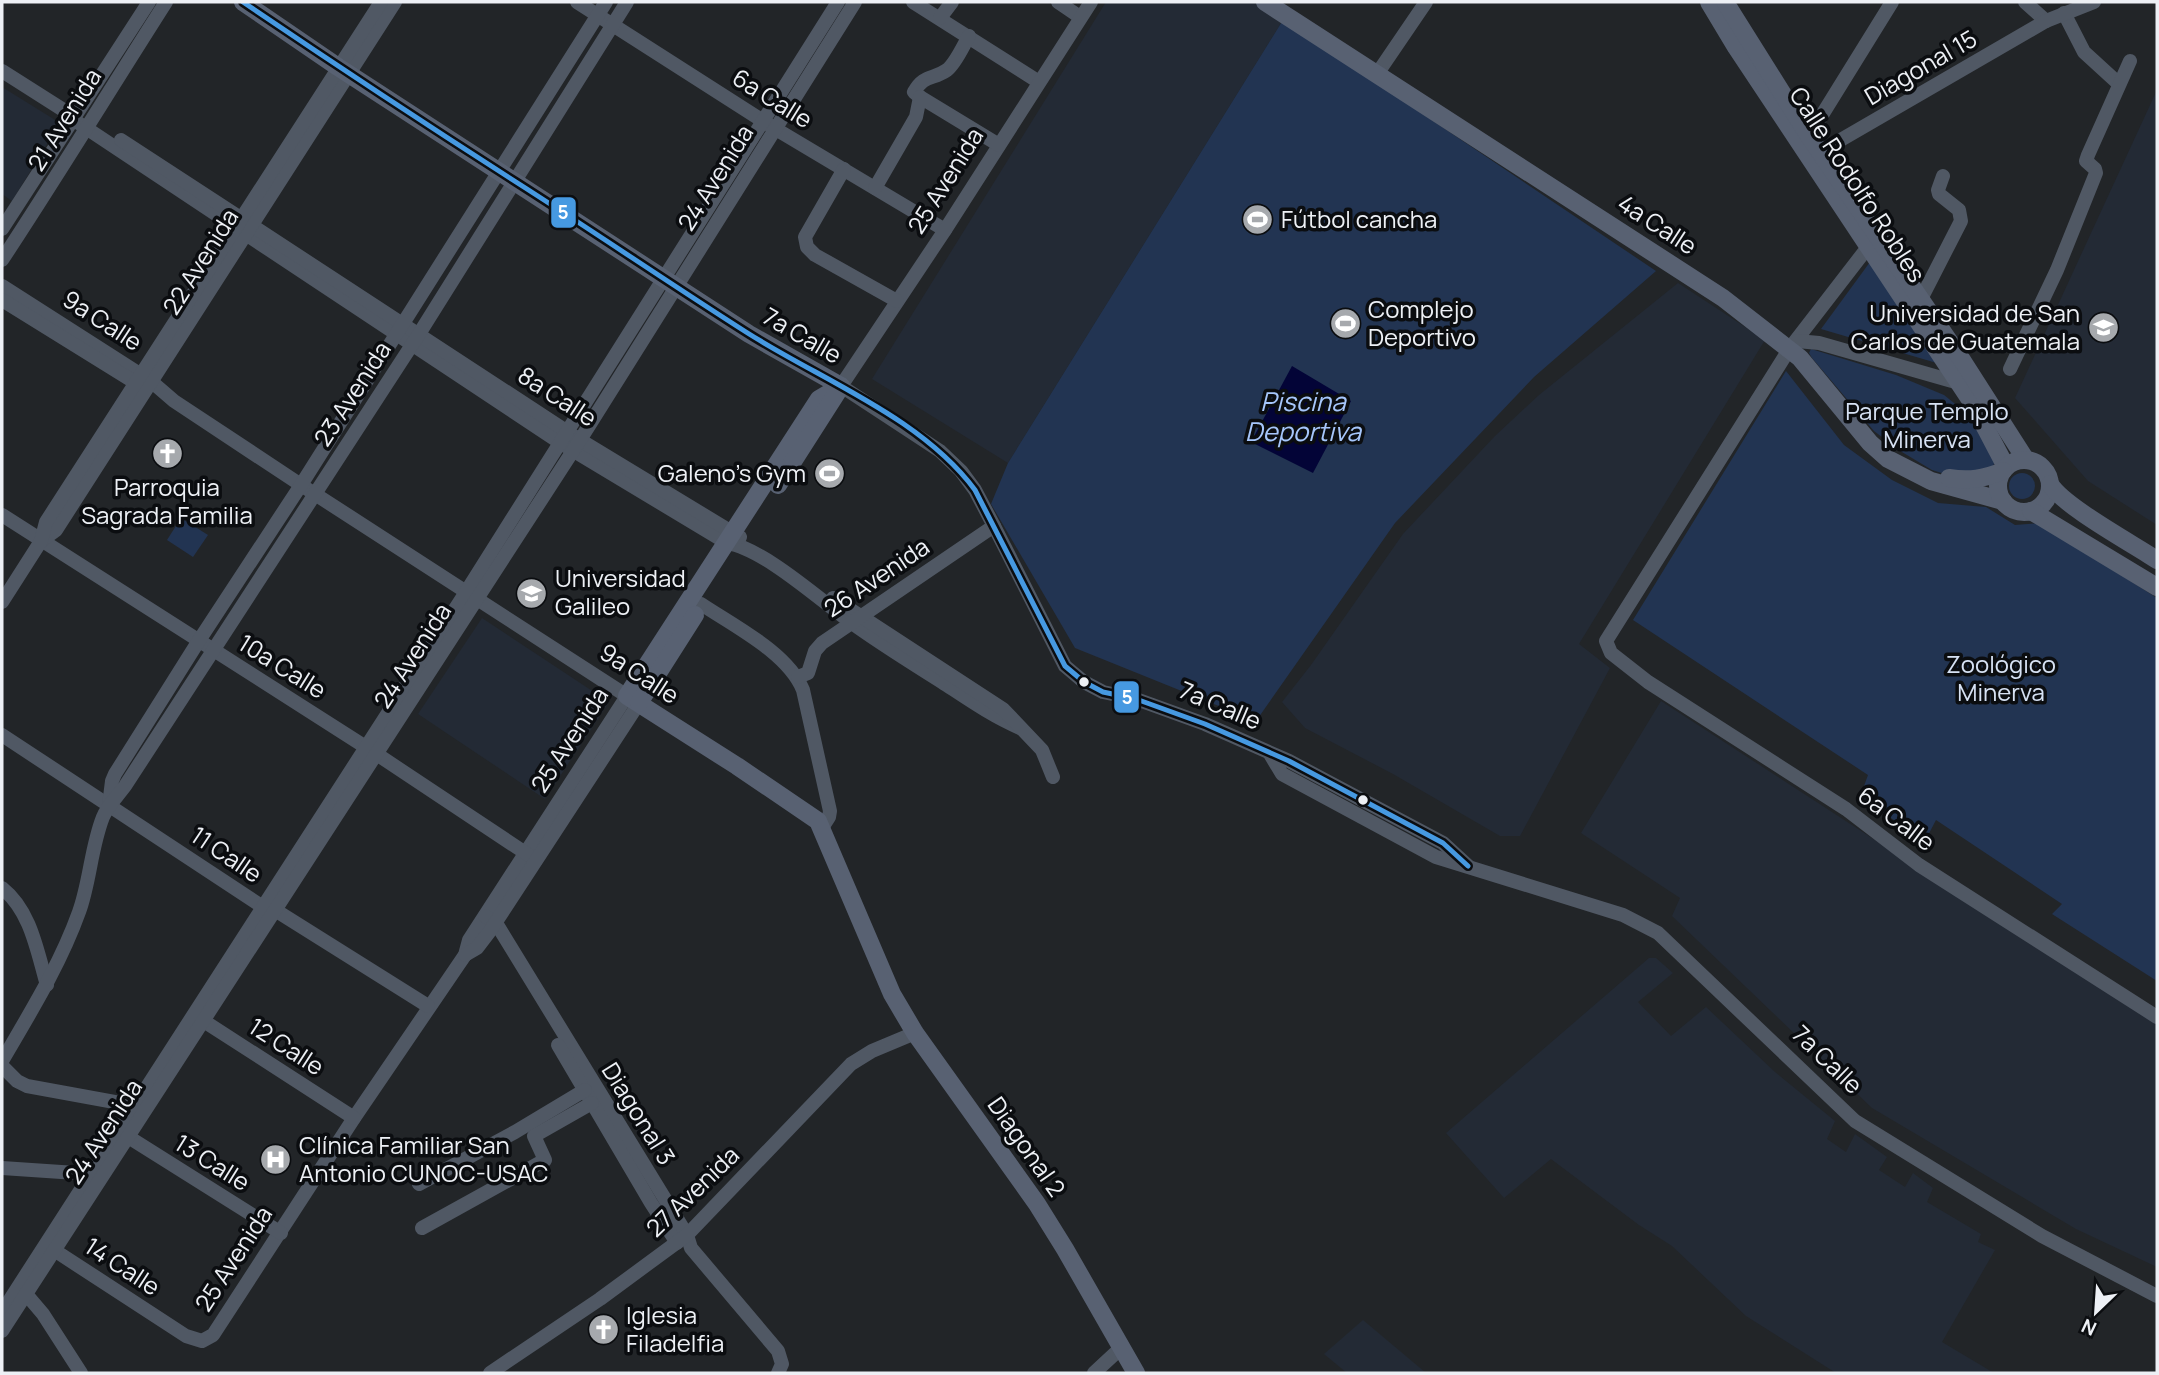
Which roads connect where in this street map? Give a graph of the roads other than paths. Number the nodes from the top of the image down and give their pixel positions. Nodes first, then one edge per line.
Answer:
1 (149, 2) edge
2 (166, 2) edge
3 (243, 2) edge
4 (381, 2) edge
5 (395, 2) edge
6 (577, 2) edge
7 (606, 2) edge
8 (627, 2) edge
9 (838, 2) edge
10 (855, 2) edge
11 (914, 2) edge
12 (952, 2) edge
13 (1058, 2) edge
14 (1091, 2) edge
15 (1265, 2) edge
16 (1283, 2) edge
17 (1426, 2) edge
18 (1709, 2) edge
19 (1725, 2) edge
20 (1892, 2) edge
21 (2025, 2) edge
22 (2094, 2) edge
23 (2064, 13) junction
24 (597, 15) junction
25 (1080, 17) junction
26 (940, 19) junction
27 (2046, 21) junction
28 (612, 24) junction
29 (969, 36) junction
30 (2130, 61) dead end
31 (343, 70) junction
32 (1380, 70) junction
33 (2, 71) edge
34 (1039, 82) junction
35 (2119, 84) junction
36 (919, 97) junction
37 (79, 118) junction
38 (768, 124) junction
39 (999, 145) junction
40 (1810, 148) junction
41 (844, 169) junction
42 (507, 176) junction
43 (1943, 176) dead end
44 (875, 188) junction
45 (243, 226) junction
46 (2, 229) edge
47 (945, 230) junction
48 (1873, 242) junction
49 (2, 260) edge
50 (670, 283) junction
51 (2, 286) edge
52 (1921, 299) junction
53 (2, 300) edge
54 (897, 301) junction
55 (398, 329) junction
56 (415, 340) junction
57 (1794, 344) junction
58 (2010, 369) dead end
59 (144, 383) junction
60 (1959, 383) junction
61 (841, 386) junction
62 (569, 441) junction
63 (2026, 460) junction
64 (2004, 469) junction
65 (2050, 484) junction
66 (301, 485) junction
67 (316, 494) junction
68 (2003, 501) junction
69 (2031, 511) junction
70 (2, 515) edge
71 (994, 526) junction
72 (736, 540) junction
73 (41, 541) junction
74 (2157, 560) edge
75 (2157, 587) edge
76 (471, 595) junction
77 (2, 602) edge
78 (701, 604) junction
79 (856, 620) junction
80 (198, 642) junction
81 (211, 650) junction
82 (801, 683) junction
83 (633, 700) junction
84 (2, 735) edge
85 (370, 750) junction
86 (1053, 777) dead end
87 (110, 805) junction
88 (822, 828) junction
89 (531, 857) junction
90 (2, 888) edge
91 (269, 908) junction
92 (488, 924) junction
93 (873, 951) joint
94 (47, 985) junction
95 (428, 1006) junction
96 (2157, 1017) edge
97 (198, 1018) junction
98 (915, 1032) junction
99 (2, 1064) edge
100 (588, 1096) junction
101 (139, 1109) junction
102 (354, 1118) junction
103 (124, 1134) junction
104 (2, 1168) edge
105 (91, 1174) junction
106 (419, 1184) dead end
107 (422, 1228) dead end
108 (281, 1233) junction
109 (682, 1239) junction
110 (54, 1250) junction
111 (26, 1294) junction
112 (2157, 1296) edge
113 (2, 1312) edge
114 (2, 1331) edge
115 (202, 1341) joint
116 (1122, 1347) junction
117 (780, 1369) edge
118 (81, 1373) edge
119 (490, 1373) edge
120 (1094, 1373) edge
121 (1136, 1373) edge

1 - 37 street, 21 Avenida
2 - 37 street, 21 Avenida
3 - 31 main road, 7a Calle
4 - 31 street, 22 Avenida
5 - 31 street, 22 Avenida
6 - 24 street, 6a Calle
7 - 24 street, 23 Avenida
8 - 28 street, 23 Avenida
9 - 38 street, 24 Avenida
10 - 38 street, 24 Avenida
11 - 26 street
12 - 26 street
13 - 25 street
14 - 25 street, 25 Avenida
15 - 32 main road, 4a Calle
16 - 32 main road, 4a Calle
17 - 32 street
18 - 40 main road, Calle Rodolfo Robles
19 - 40 main road, Calle Rodolfo Robles
20 - 40 street
21 - 27 street
22 - 23 street, Diagonal 15
23 - 27 street, Diagonal 15
23 - 35 street
24 - 28 street, 6a Calle
24 - 42 street, 23 Avenida
25 - 34 street, 25 Avenida
26 - 29 street
27 - 40 street, Diagonal 15
28 - 38 street, 6a Calle
28 - 42 street, 23 Avenida
29 - 34 street
29 - 36 street
30 - 35 street
31 - 42 main road, 7a Calle
31 - 45 street, 22 Avenida
32 - 57 main road, 4a Calle
33 - 37 street, 8a Calle
34 - 39 street, 25 Avenida
35 - 58 street
36 - 39 street
36 - 44 street
37 - 45 street, 8a Calle
37 - 46 street, 21 Avenida
37 - 49 street, 21 Avenida
38 - 41 street, 6a Calle
38 - 50 street, 24 Avenida
39 - 47 street, 25 Avenida
40 - 48 main road, Calle Rodolfo Robles
41 - 44 street, 6a Calle
41 - 54 street
42 - 50 main road, 7a Calle
42 - 55 street, 23 Avenida
42 - 56 street, 23 Avenida
43 - 52 street
44 - 47 street, 6a Calle
45 - 55 street, 8a Calle
45 - 59 street, 22 Avenida
47 - 54 street, 25 Avenida
48 - 52 main road, Calle Rodolfo Robles
48 - 57 street
48 - 60 main road, Calle Rodolfo Robles
50 - 61 main road, 7a Calle
50 - 62 street, 24 Avenida
51 - 59 street, 9a Calle
52 - 63 main road, Calle Rodolfo Robles
53 - 59 street, 9a Calle
54 - 61 street, 25 Avenida
55 - 56 street, 8a Calle
55 - 66 street, 23 Avenida
56 - 62 street, 8a Calle
56 - 67 street, 23 Avenida
57 - 60 street
57 - 64 main road, 4a Calle
57 - 68 main road, 4a Calle
57 - 96 street, 6a Calle
59 - 66 street, 9a Calle
59 - 73 street, 22 Avenida
60 - 64 main road, Calle Rodolfo Robles
61 - 71 street, 7a Calle
61 - 72 main road, 25 Avenida
62 - 72 street, 8a Calle
62 - 76 street, 24 Avenida
63 - 64 main road
63 - 65 main road
64 - 68 main road
65 - 69 main road
65 - 74 main road
66 - 67 street, 9a Calle
66 - 80 street, 23 Avenida
67 - 76 street, 9a Calle
67 - 81 street, 23 Avenida
68 - 69 main road
69 - 75 main road
70 - 73 street, 10a Calle
71 - 79 street, 26 Avenida
71 - 112 street, 7a Calle
72 - 78 main road, 25 Avenida
72 - 79 street, 8a Calle
72 - 83 main road, 25 Avenida
73 - 77 street, 22 Avenida
73 - 80 street, 10a Calle
76 - 83 street, 9a Calle
76 - 85 street, 24 Avenida
78 - 82 street
78 - 83 main road, 25 Avenida
79 - 82 street, 26 Avenida
79 - 86 street, 8a Calle
80 - 81 street, 10a Calle
80 - 87 street, 23 Avenida
81 - 85 street, 10a Calle
81 - 87 street, 23 Avenida
82 - 88 street
83 - 88 main road, 9a Calle
83 - 89 street, 25 Avenida
84 - 87 street, 11 Calle
85 - 89 street, 10a Calle
85 - 91 street, 24 Avenida
87 - 91 street, 11 Calle
87 - 94 street, 23 Avenida
88 - 93 main road, 9a Calle
89 - 92 street, 25 Avenida
90 - 94 street
91 - 95 street, 11 Calle
91 - 97 street, 24 Avenida
92 - 95 street, 25 Avenida
92 - 100 street, Diagonal 3
92 - 109 street, Diagonal 3
93 - 98 main road, Diagonal 2
94 - 99 street, 23 Avenida
95 - 102 street, 25 Avenida
97 - 101 street, 24 Avenida
97 - 102 street, 12 Calle
98 - 109 street, 27 Avenida
98 - 116 main road, Diagonal 2
99 - 101 street
100 - 106 street
100 - 107 street
100 - 109 street, Diagonal 3
101 - 103 street, 24 Avenida
102 - 108 street, 25 Avenida
103 - 105 street, 24 Avenida
103 - 108 street, 13 Calle
103 - 110 street, 24 Avenida
104 - 105 street
105 - 113 street, 24 Avenida
108 - 115 street, 25 Avenida
109 - 117 street, Diagonal 3
109 - 119 street, 27 Avenida
110 - 111 street, 24 Avenida
110 - 115 street, 14 Calle
111 - 114 street, 24 Avenida
111 - 118 street
116 - 120 street
116 - 121 main road, Diagonal 2

